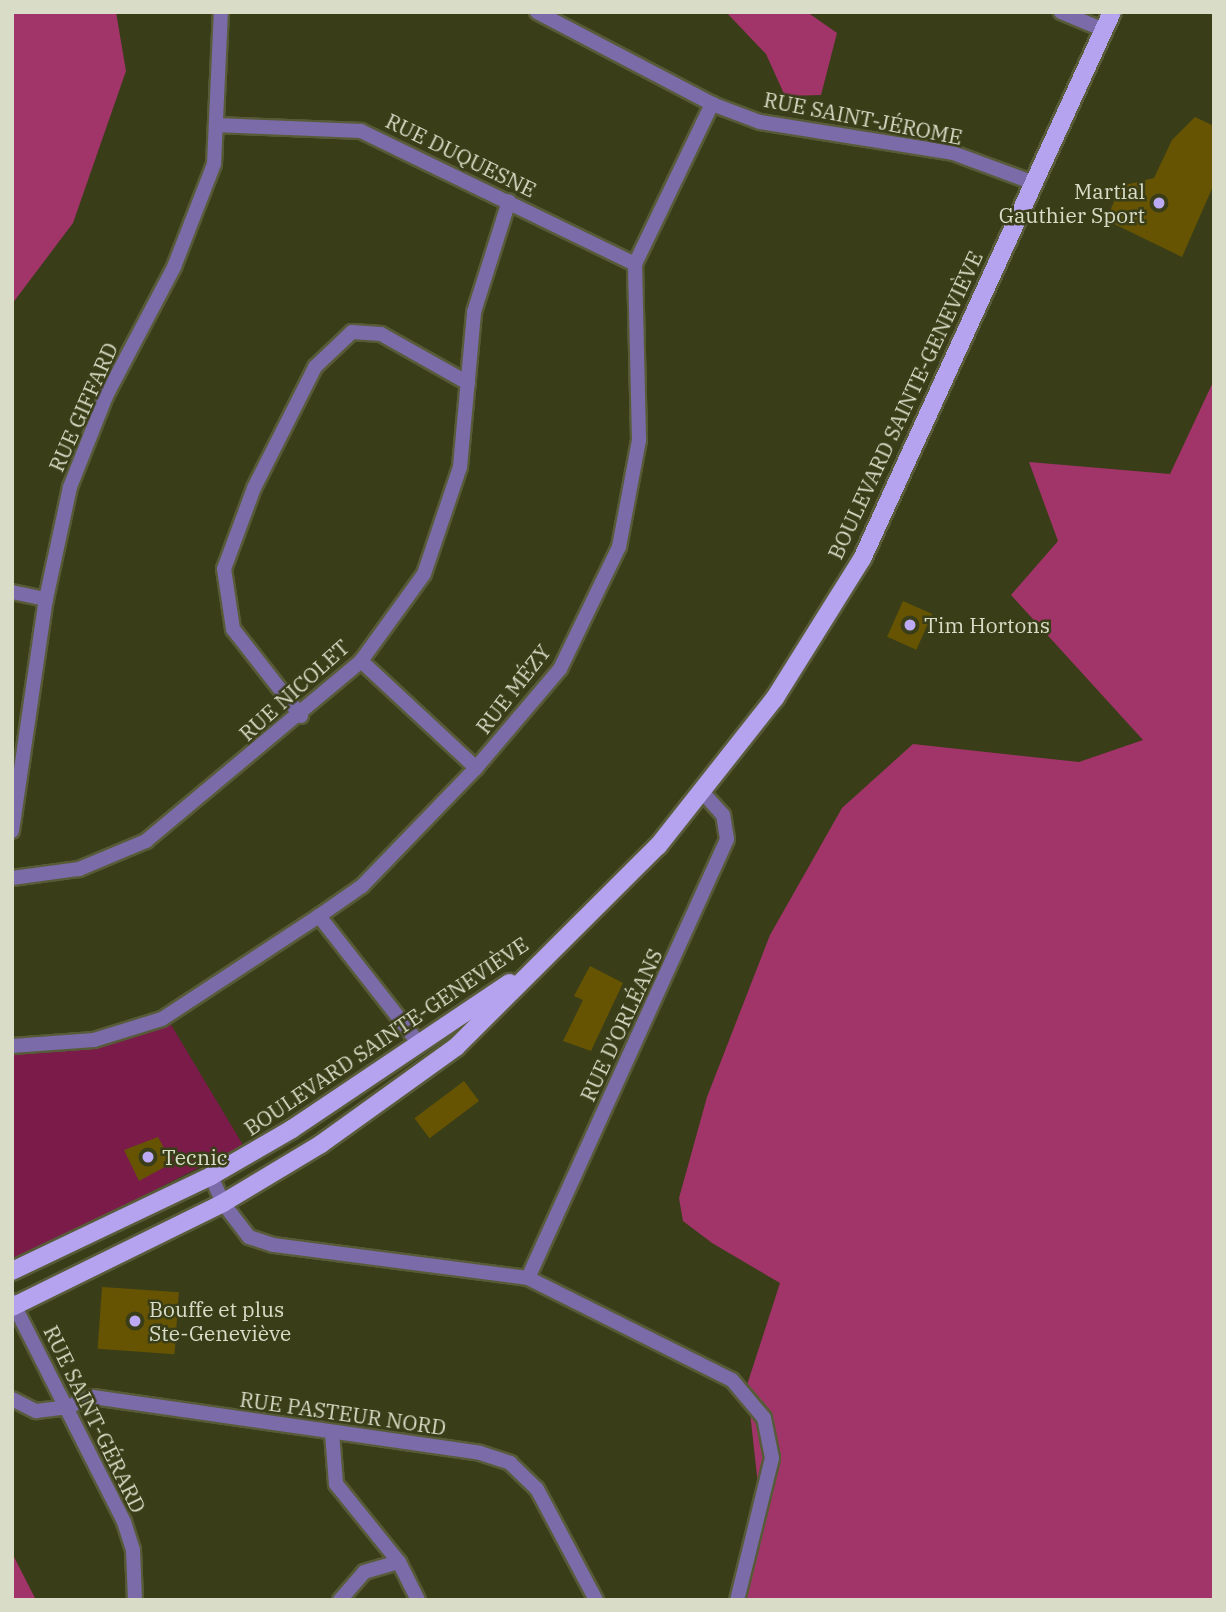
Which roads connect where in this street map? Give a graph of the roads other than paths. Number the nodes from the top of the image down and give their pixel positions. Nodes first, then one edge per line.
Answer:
1 (221, 12) edge
2 (538, 12) edge
3 (1060, 12) edge
4 (1112, 12) edge
5 (1104, 30) junction
6 (712, 104) junction
7 (216, 125) junction
8 (1034, 183) junction
9 (509, 201) junction
10 (635, 264) junction
11 (468, 383) junction
12 (12, 592) edge
13 (46, 599) junction
14 (361, 662) junction
15 (302, 716) junction
16 (476, 768) junction
17 (702, 793) junction
18 (12, 831) edge
19 (12, 878) edge
20 (319, 916) junction
21 (558, 949) junction
22 (412, 1036) dead end
23 (12, 1046) edge
24 (211, 1176) junction
25 (223, 1203) junction
26 (12, 1271) edge
27 (528, 1278) junction
28 (13, 1305) edge
29 (12, 1399) edge
30 (66, 1407) junction
31 (332, 1433) junction
32 (399, 1562) junction
33 (135, 1600) edge
34 (340, 1600) edge
35 (418, 1600) edge
36 (596, 1600) edge
37 (737, 1600) edge

1 - 7 street, RUE GIFFARD
2 - 6 street, RUE SAINT-JÉROME
3 - 5 street
4 - 5 main road, BOULEVARD SAINTE-GENEVIÈVE
5 - 8 main road, BOULEVARD SAINTE-GENEVIÈVE
6 - 8 street, RUE SAINT-JÉROME
6 - 10 street, RUE MÉZY
7 - 9 street, RUE DUQUESNE
7 - 13 street, RUE GIFFARD
8 - 17 main road, BOULEVARD SAINTE-GENEVIÈVE
9 - 10 street, RUE DUQUESNE
9 - 11 street, RUE NICOLET
10 - 16 street, RUE MÉZY
11 - 14 street, RUE NICOLET
11 - 15 street
12 - 13 street
13 - 18 street, RUE GIFFARD
14 - 15 street, RUE NICOLET
14 - 16 street
15 - 19 street, RUE NICOLET
16 - 20 street, RUE MÉZY
17 - 21 main road, BOULEVARD SAINTE-GENEVIÈVE
17 - 27 street, RUE D'ORLÉANS
20 - 22 street
20 - 23 street, RUE MÉZY
21 - 24 main road, BOULEVARD SAINTE-GENEVIÈVE
21 - 25 main road, BOULEVARD SAINTE-GENEVIÈVE
24 - 25 street
24 - 26 main road, BOULEVARD SAINTE-GENEVIÈVE
25 - 27 street
25 - 28 main road, BOULEVARD SAINTE-GENEVIÈVE
27 - 37 street
28 - 30 street, RUE SAINT-GÉRARD
29 - 30 street, RUE PASTEUR NORD
30 - 31 street, RUE PASTEUR NORD
30 - 33 street, RUE SAINT-GÉRARD
31 - 32 street
31 - 36 street, RUE PASTEUR NORD
32 - 34 street
32 - 35 street

